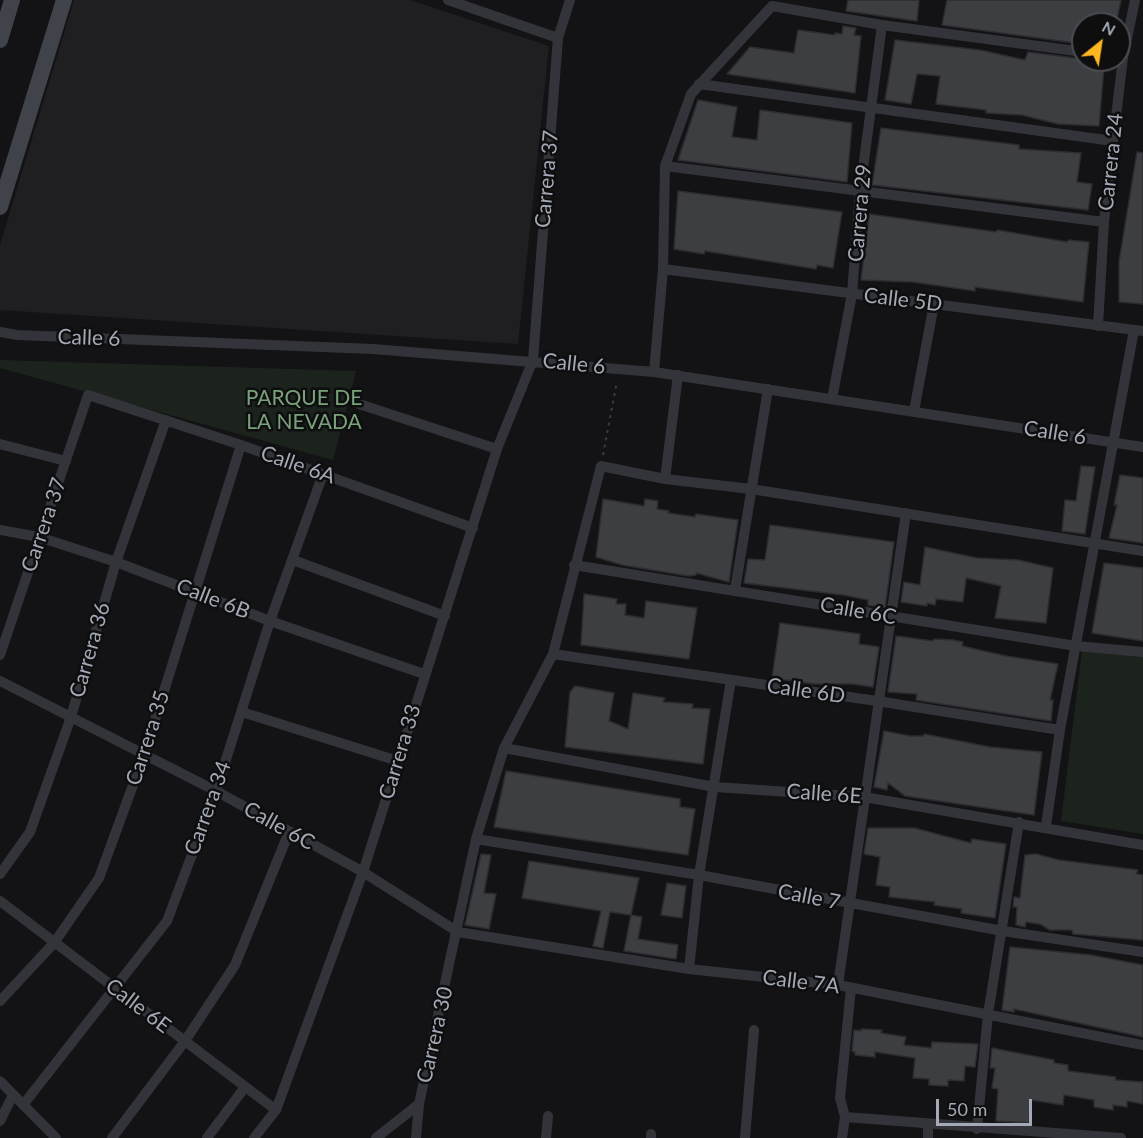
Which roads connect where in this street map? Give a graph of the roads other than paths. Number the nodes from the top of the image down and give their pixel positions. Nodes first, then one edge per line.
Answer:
1 (12, 0) edge
2 (64, 0) edge
3 (448, 0) edge
4 (570, 0) edge
5 (1135, 0) edge
6 (1131, 17) edge
7 (882, 26) junction
8 (1, 33) edge
9 (558, 38) junction
10 (1071, 50) edge
11 (1120, 72) edge
12 (699, 84) junction
13 (872, 107) junction
14 (1113, 141) junction
15 (665, 166) junction
16 (5, 181) edge
17 (860, 191) junction
18 (0, 207) edge
19 (1104, 222) junction
20 (663, 269) junction
21 (852, 294) junction
22 (934, 304) junction
23 (1098, 326) junction
24 (1138, 331) edge
25 (0, 332) edge
26 (1137, 343) edge
27 (533, 360) junction
28 (654, 372) junction
29 (678, 375) junction
30 (768, 389) junction
31 (88, 395) joint
32 (832, 399) junction
33 (359, 404) dead end
34 (914, 411) junction
35 (166, 420) junction
36 (1113, 442) junction
37 (0, 444) edge
38 (241, 445) junction
39 (1143, 447) edge
40 (497, 449) junction
41 (66, 461) junction
42 (323, 474) junction
43 (665, 479) junction
44 (751, 489) junction
45 (906, 513) junction
46 (473, 528) junction
47 (0, 530) edge
48 (39, 537) junction
49 (1095, 543) junction
50 (1143, 551) edge
51 (293, 560) junction
52 (116, 562) junction
53 (574, 565) junction
54 (735, 590) junction
55 (195, 591) junction
56 (445, 616) junction
57 (892, 617) junction
58 (270, 621) junction
59 (1076, 646) junction
60 (1143, 652) edge
61 (553, 654) junction
62 (0, 655) edge
63 (424, 674) junction
64 (730, 680) junction
65 (0, 681) edge
66 (877, 700) junction
67 (242, 712) junction
68 (71, 717) junction
69 (1060, 730) junction
70 (504, 748) junction
71 (144, 755) junction
72 (398, 761) junction
73 (715, 787) junction
74 (216, 791) junction
75 (864, 796) junction
76 (1018, 822) junction
77 (1046, 826) junction
78 (289, 832) junction
79 (476, 839) junction
80 (1143, 845) edge
81 (363, 872) junction
82 (0, 874) edge
83 (699, 875) junction
84 (0, 901) edge
85 (848, 904) junction
86 (1003, 931) junction
87 (458, 932) junction
88 (54, 942) junction
89 (1143, 952) edge
90 (689, 969) junction
91 (838, 986) junction
92 (851, 988) junction
93 (116, 989) junction
94 (0, 1001) edge
95 (988, 1014) junction
96 (754, 1030) dead end
97 (185, 1041) junction
98 (1143, 1045) edge
99 (0, 1081) edge
100 (245, 1088) junction
101 (13, 1095) junction
102 (419, 1104) junction
103 (23, 1105) junction
104 (276, 1110) junction
105 (548, 1116) dead end
106 (846, 1117) junction
107 (0, 1121) edge
108 (928, 1125) junction
109 (44, 1126) junction
110 (977, 1129) junction
111 (1031, 1135) edge
112 (38, 1138) edge
113 (56, 1138) edge
114 (112, 1138) edge
115 (207, 1138) edge
116 (254, 1138) edge
117 (376, 1138) edge
118 (417, 1138) edge
119 (546, 1138) edge
120 (745, 1138) edge
121 (842, 1138) edge
122 (928, 1138) edge
123 (1121, 1138) edge

1 - 8 street
2 - 16 street
3 - 9 street
4 - 9 street, Carrera 37
5 - 6 street, Carrera 24
7 - 10 street
7 - 12 street
7 - 13 street, Carrera 29
9 - 27 street, Carrera 37
11 - 14 street, Carrera 24
12 - 13 street
12 - 15 street
13 - 14 street
13 - 17 street, Carrera 29
14 - 19 street, Carrera 24
15 - 17 street
15 - 20 street
16 - 18 street
17 - 19 street
17 - 21 street, Carrera 29
19 - 23 street, Carrera 24
20 - 21 street, Calle 5D
20 - 28 street
21 - 22 street, Calle 5D
21 - 32 street, Carrera 29
22 - 23 street, Calle 5D
22 - 34 street
23 - 24 street, Calle 5D
24 - 26 street
25 - 27 street, Calle 6
26 - 36 street
27 - 28 street, Calle 6
27 - 40 street, Carrera 33
28 - 29 street, Calle 6
29 - 30 street, Calle 6
29 - 43 street
30 - 32 street, Calle 6
30 - 44 street
31 - 35 street, Calle 6A
31 - 41 street, Carrera 37
32 - 34 street, Calle 6
33 - 40 street
34 - 36 street, Calle 6
35 - 38 street, Calle 6A
35 - 52 street, Carrera 36
36 - 39 street, Calle 6
36 - 49 street
37 - 41 street
38 - 42 street, Calle 6A
38 - 55 street, Carrera 35
40 - 46 street, Carrera 33
41 - 48 street, Carrera 37
42 - 46 street, Calle 6A
42 - 51 street, Carrera 34
43 - 44 street
43 - 53 street, Carrera 30
44 - 45 street
44 - 54 street
45 - 49 street
45 - 57 street
46 - 56 street, Carrera 33
47 - 48 street, Calle 6B
48 - 52 street, Calle 6B
48 - 62 street, Carrera 37
49 - 50 street
49 - 59 street
51 - 56 street
51 - 58 street, Carrera 34
52 - 55 street, Calle 6B
52 - 68 street, Carrera 36
53 - 54 street, Calle 6C
53 - 61 street, Carrera 30
54 - 57 street, Calle 6C
55 - 58 street, Calle 6B
55 - 71 street, Carrera 35
56 - 63 street, Carrera 33
57 - 59 street, Calle 6C
57 - 66 street
58 - 63 street, Calle 6B
58 - 67 street, Carrera 34
59 - 60 street, Calle 6C
59 - 69 street
61 - 64 street, Calle 6D
61 - 70 street, Carrera 30
63 - 72 street, Carrera 33
64 - 66 street, Calle 6D
64 - 73 street
65 - 68 street, Calle 6C
66 - 69 street, Calle 6D
66 - 75 street
67 - 72 street
67 - 74 street, Carrera 34
68 - 71 street, Calle 6C
68 - 82 street, Carrera 36
69 - 77 street
70 - 73 street, Calle 6E
70 - 79 street, Carrera 30
71 - 74 street, Calle 6C
71 - 88 street, Carrera 35
72 - 81 street, Carrera 33
73 - 75 street, Calle 6E
73 - 83 street
74 - 78 street, Calle 6C
74 - 93 street, Carrera 34
75 - 76 street, Calle 6E
75 - 85 street
76 - 77 street, Calle 6E
76 - 86 street
77 - 80 street, Calle 6E
78 - 81 street, Calle 6C
78 - 97 street
79 - 83 street, Calle 7
79 - 87 street, Carrera 30
81 - 87 street, Calle 6C
81 - 104 street, Carrera 33
83 - 85 street, Calle 7
83 - 90 street
84 - 88 street, Calle 6E
85 - 86 street, Calle 7
85 - 91 street
86 - 89 street, Calle 7
86 - 95 street
87 - 90 street, Calle 7A
87 - 102 street, Carrera 30
88 - 93 street, Calle 6E
88 - 94 street, Carrera 35
90 - 91 street, Calle 7A
91 - 92 street, Calle 7A
92 - 95 street, Calle 7A
92 - 106 street
93 - 97 street, Calle 6E
93 - 103 street, Carrera 34
95 - 98 street, Calle 7A
95 - 110 street
96 - 120 street
97 - 100 street, Calle 6E
97 - 114 street
99 - 101 street
100 - 104 street, Calle 6E
100 - 115 street
101 - 103 street
101 - 107 street
102 - 117 street
102 - 118 street, Carrera 30
103 - 109 street
104 - 116 street, Carrera 33
105 - 119 street
106 - 108 street
106 - 121 street
108 - 110 street
108 - 122 street
109 - 112 street
109 - 113 street
110 - 111 street
111 - 123 street

